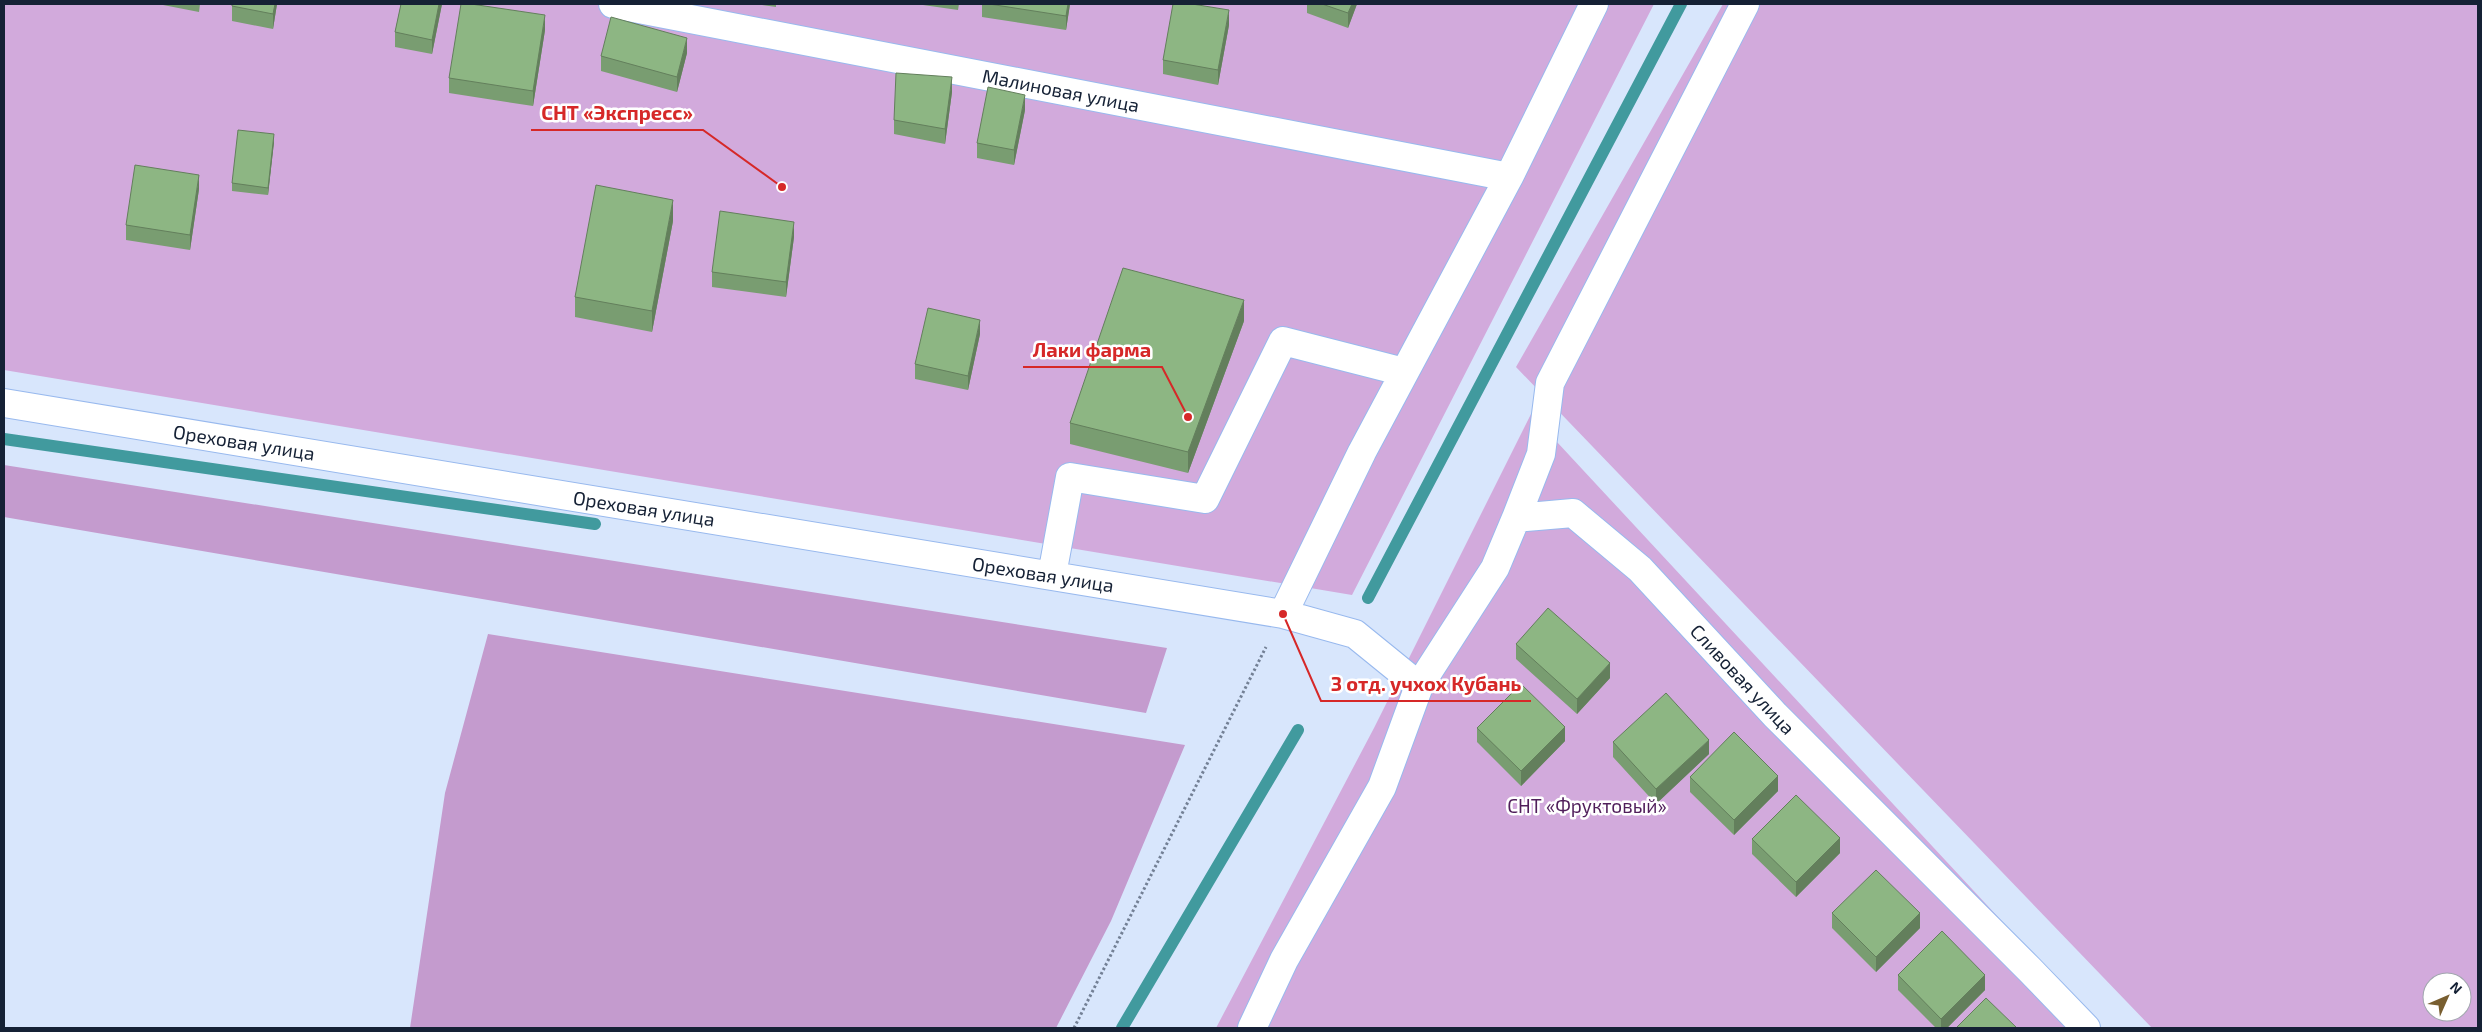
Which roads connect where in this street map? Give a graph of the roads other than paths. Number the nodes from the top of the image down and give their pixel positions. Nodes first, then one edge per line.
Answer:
1 (613, 4) edge
2 (1594, 4) edge
3 (1745, 4) edge
4 (1509, 177) junction
5 (1404, 372) junction
6 (4, 403) edge
7 (1516, 518) junction
8 (1052, 575) junction
9 (1283, 614) junction
10 (1419, 686) junction
11 (1252, 1028) edge
12 (2086, 1028) edge

1 - 4 street, Малиновая улица
2 - 4 street
3 - 7 street
4 - 5 street
5 - 8 street
5 - 9 street
6 - 8 street, Ореховая улица
7 - 10 street
7 - 12 street, Сливовая улица
8 - 9 street, Ореховая улица
9 - 10 street, Ореховая улица
10 - 11 street

